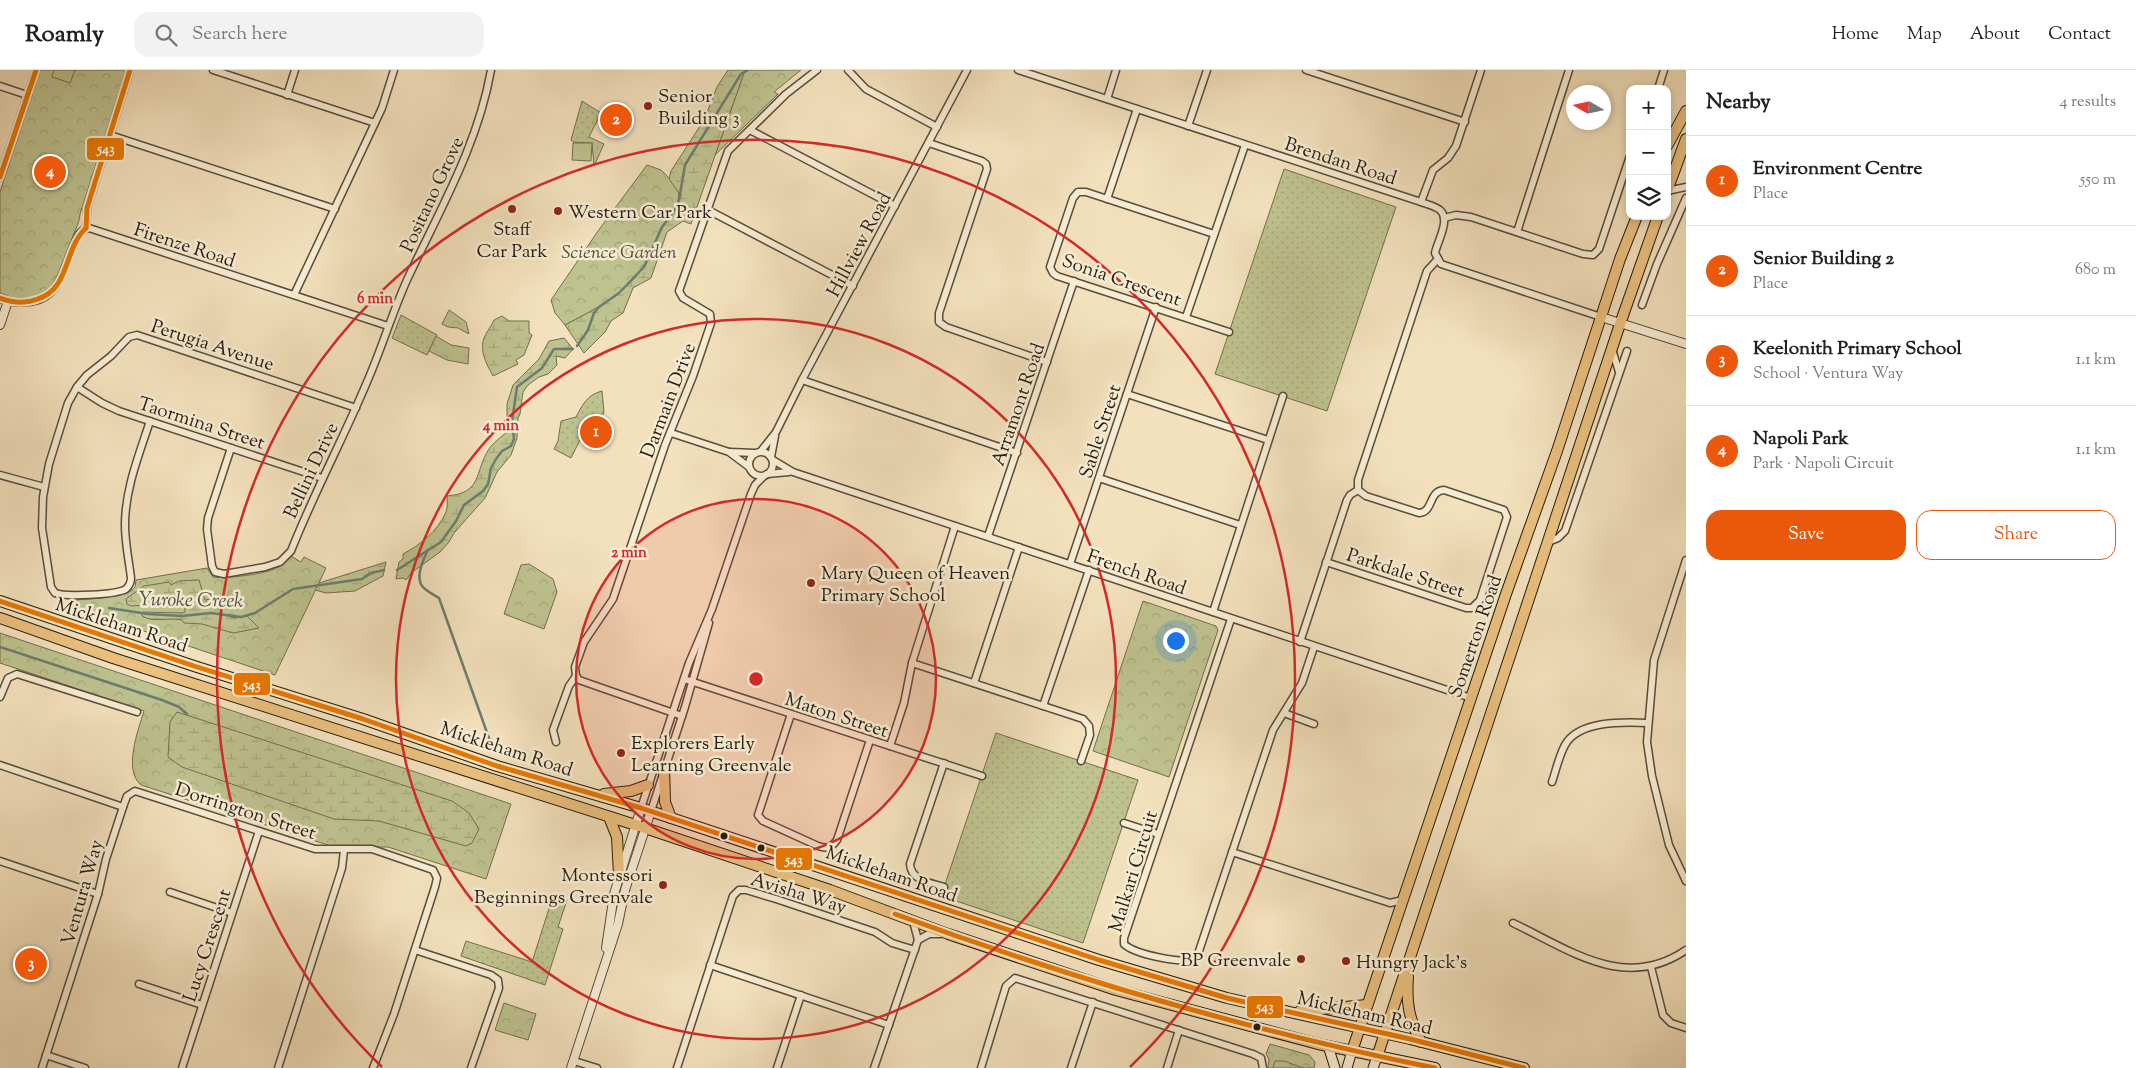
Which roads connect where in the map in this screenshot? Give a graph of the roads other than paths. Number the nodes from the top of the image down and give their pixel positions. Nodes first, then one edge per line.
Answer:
1 (36, 70) edge
2 (130, 70) edge
3 (213, 70) edge
4 (295, 70) edge
5 (394, 70) edge
6 (491, 70) edge
7 (817, 70) edge
8 (848, 70) edge
9 (967, 70) edge
10 (1018, 70) edge
11 (1116, 70) edge
12 (1207, 70) edge
13 (1306, 70) edge
14 (1481, 70) edge
15 (1569, 70) edge
16 (1664, 70) edge
17 (1659, 85) edge
18 (0, 86) edge
19 (287, 94) junction
20 (27, 95) junction
21 (1107, 99) junction
22 (1137, 109) junction
23 (1685, 113) edge
24 (1465, 122) junction
25 (375, 123) junction
26 (1188, 126) junction
27 (937, 127) junction
28 (750, 130) junction
29 (110, 135) junction
30 (1671, 139) edge
31 (1686, 139) edge
32 (929, 143) junction
33 (1244, 145) junction
34 (1626, 168) edge
35 (0, 177) edge
36 (1671, 180) edge
37 (1686, 187) edge
38 (1671, 190) edge
39 (1686, 198) edge
40 (1107, 199) junction
41 (1421, 202) junction
42 (895, 206) junction
43 (335, 209) junction
44 (708, 210) junction
45 (1444, 218) junction
46 (1636, 220) edge
47 (1657, 220) edge
48 (86, 228) junction
49 (1517, 232) junction
50 (1214, 234) junction
51 (1437, 260) junction
52 (1074, 281) junction
53 (853, 286) junction
54 (294, 295) junction
55 (0, 298) edge
56 (8, 301) junction
57 (1642, 305) dead end
58 (1156, 307) junction
59 (1186, 317) junction
60 (1601, 317) junction
61 (1620, 324) junction
62 (0, 325) edge
63 (388, 326) junction
64 (1229, 332) dead end
65 (1686, 344) edge
66 (1612, 349) junction
67 (1627, 351) dead end
68 (1048, 362) junction
69 (1619, 373) junction
70 (802, 380) junction
71 (77, 386) junction
72 (1127, 394) junction
73 (1283, 396) dead end
74 (356, 408) junction
75 (150, 421) junction
76 (776, 432) junction
77 (671, 433) junction
78 (1268, 440) junction
79 (231, 448) junction
80 (761, 451) junction
81 (729, 452) junction
82 (754, 453) junction
83 (1017, 453) junction
84 (772, 459) junction
85 (749, 467) junction
86 (793, 472) junction
87 (753, 473) junction
88 (0, 475) edge
89 (766, 475) junction
90 (322, 478) junction
91 (1099, 478) junction
92 (44, 487) junction
93 (1358, 490) junction
94 (751, 494) junction
95 (1240, 525) junction
96 (955, 526) junction
97 (988, 536) junction
98 (1548, 542) junction
99 (1019, 547) junction
100 (1686, 560) edge
101 (1326, 562) junction
102 (1070, 564) junction
103 (1089, 570) junction
104 (1683, 576) edge
105 (0, 601) edge
106 (712, 610) junction
107 (1213, 612) junction
108 (0, 618) edge
109 (1231, 619) junction
110 (1300, 642) junction
111 (1314, 647) junction
112 (912, 663) junction
113 (576, 676) junction
114 (684, 679) junction
115 (693, 682) junction
116 (974, 683) junction
117 (0, 697) edge
118 (1471, 698) junction
119 (1043, 706) junction
120 (136, 712) dead end
121 (672, 713) junction
122 (1284, 713) junction
123 (791, 714) junction
124 (682, 716) junction
125 (1648, 723) junction
126 (1314, 724) dead end
127 (870, 740) junction
128 (556, 742) dead end
129 (890, 746) junction
130 (1080, 761) dead end
131 (944, 764) junction
132 (0, 766) edge
133 (664, 768) junction
134 (982, 776) dead end
135 (1552, 782) dead end
136 (648, 785) junction
137 (140, 792) joint
138 (598, 795) junction
139 (123, 807) junction
140 (646, 810) junction
141 (609, 816) junction
142 (670, 818) junction
143 (1124, 823) dead end
144 (640, 826) junction
145 (259, 831) junction
146 (1158, 834) junction
147 (344, 850) junction
148 (1232, 852) junction
149 (0, 861) edge
150 (619, 875) junction
151 (1686, 880) edge
152 (944, 887) dead end
153 (170, 892) dead end
154 (98, 894) junction
155 (1403, 900) junction
156 (1390, 903) junction
157 (232, 913) junction
158 (1398, 916) junction
159 (913, 921) junction
160 (1513, 922) dead end
161 (948, 934) junction
162 (918, 940) junction
163 (415, 950) junction
164 (915, 950) junction
165 (1686, 950) edge
166 (1410, 959) junction
167 (604, 965) junction
168 (710, 966) junction
169 (1651, 967) junction
170 (139, 984) dead end
171 (801, 996) junction
172 (1093, 1002) junction
173 (202, 1005) junction
174 (1368, 1006) junction
175 (1282, 1011) junction
176 (890, 1025) junction
177 (1360, 1028) junction
178 (1686, 1028) edge
179 (1179, 1030) junction
180 (1385, 1034) junction
181 (1421, 1042) junction
182 (1328, 1046) junction
183 (1352, 1051) junction
184 (46, 1055) junction
185 (1377, 1057) junction
186 (573, 1064) edge
187 (42, 1068) edge
188 (85, 1068) edge
189 (182, 1068) edge
190 (278, 1068) edge
191 (372, 1068) edge
192 (471, 1068) edge
193 (597, 1068) edge
194 (677, 1068) edge
195 (777, 1068) edge
196 (874, 1068) edge
197 (981, 1068) edge
198 (1071, 1068) edge
199 (1167, 1068) edge
200 (1263, 1068) edge
201 (1335, 1068) edge
202 (1347, 1068) edge
203 (1373, 1068) edge
204 (1435, 1068) edge
205 (1524, 1068) edge

1 - 20 street
2 - 29 street
3 - 19 street
4 - 19 street
5 - 25 street
6 - 63 street, Positano Grove
7 - 28 street, Darmain Drive
8 - 27 street
9 - 27 street, Hillview Road
10 - 21 street, Brendan Road
11 - 21 street
12 - 26 street
13 - 24 street
14 - 24 street
15 - 49 street
16 - 17 street
18 - 20 street
19 - 25 street
20 - 35 street
21 - 22 street, Brendan Road
22 - 26 street, Brendan Road
22 - 40 street
23 - 30 main road
24 - 41 street
25 - 43 street
26 - 33 street, Brendan Road
27 - 32 street, Hillview Road
28 - 42 street
28 - 44 street, Darmain Drive
29 - 43 street
29 - 48 street
31 - 36 main road
32 - 42 street, Hillview Road
32 - 68 street
33 - 41 street, Brendan Road
33 - 50 street
34 - 49 street
37 - 38 street
39 - 57 street
40 - 50 street, Sonia Crescent
40 - 52 street, Sonia Crescent
41 - 45 street, Brendan Road
42 - 53 street, Hillview Road
43 - 54 street
44 - 53 street
44 - 77 street, Darmain Drive
45 - 49 street
45 - 51 street
46 - 60 main road, Somerton Road
47 - 61 main road
48 - 54 street, Firenze Road
48 - 56 street
50 - 59 street
51 - 60 street
51 - 93 street
52 - 58 street, Sonia Crescent
52 - 68 street, Arramont Road
53 - 70 street, Hillview Road
54 - 63 street, Firenze Road
55 - 56 street
56 - 62 street
58 - 59 street, Sonia Crescent
58 - 72 street, Sable Street
59 - 64 street, Sonia Crescent
60 - 61 street
60 - 118 main road, Somerton Road
61 - 65 street
61 - 66 main road
63 - 74 street, Bellini Drive
66 - 69 street
66 - 98 main road
67 - 69 street
68 - 83 street, Arramont Road
69 - 98 street
70 - 76 street, Hillview Road
70 - 83 street
71 - 74 street, Perugia Avenue
71 - 75 street, Taormina Street
71 - 92 street
72 - 78 street
72 - 91 street, Sable Street
73 - 78 street
74 - 90 street, Bellini Drive
75 - 79 street, Taormina Street
75 - 92 street
76 - 80 street, Hillview Road
76 - 84 street, Hillview Road
77 - 81 street
77 - 113 street, Darmain Drive
78 - 95 street
79 - 90 street, Taormina Street
79 - 90 street, Bellini Drive
80 - 82 street
80 - 84 street
81 - 82 street
81 - 85 street
82 - 85 street
83 - 97 street, Arramont Road
84 - 86 street, French Road
84 - 89 street
85 - 87 street
86 - 89 street, French Road
86 - 96 street, French Road
87 - 89 street
87 - 94 street
88 - 92 street
89 - 94 street
91 - 95 street
91 - 102 street, Sable Street
93 - 101 street
93 - 101 street, Parkdale Street
94 - 106 street
95 - 107 street
96 - 97 street, French Road
96 - 112 street
97 - 99 street, French Road
98 - 166 main road
99 - 102 street, French Road
99 - 116 street
100 - 104 street
101 - 110 street
102 - 103 street, French Road
103 - 107 street, French Road
103 - 119 street
104 - 125 street
105 - 138 main road, Mickleham Road
106 - 114 street
106 - 115 street
107 - 109 street, French Road
108 - 141 main road, Mickleham Road
109 - 110 street, French Road
109 - 146 street, Malkari Circuit
110 - 111 street, French Road
111 - 118 street, French Road
111 - 122 street, Malkari Circuit
112 - 116 street
112 - 129 street
113 - 121 street
113 - 128 street, Darmain Drive
114 - 115 street, Maton Street
114 - 121 street
115 - 123 street, Maton Street
115 - 124 street
116 - 119 street
117 - 120 street
118 - 155 main road, Somerton Road
119 - 130 street
121 - 124 street
121 - 136 street
122 - 126 street
122 - 148 street, Malkari Circuit
123 - 127 street, Maton Street
123 - 127 street
124 - 133 street
125 - 135 street
125 - 151 street
127 - 129 street, Maton Street
129 - 131 street, Maton Street
131 - 134 street, Maton Street
131 - 152 street
132 - 139 street
133 - 140 street
133 - 142 main road
136 - 138 main road
136 - 140 street
137 - 139 street, Ventura Way
137 - 145 street, Dorrington Street
138 - 140 main road, Mickleham Road
139 - 154 street, Ventura Way
140 - 142 main road, Mickleham Road
140 - 144 street
141 - 144 main road, Mickleham Road
141 - 150 main road
142 - 175 main road, Mickleham Road
143 - 146 street
144 - 150 street
144 - 159 main road, Mickleham Road
144 - 167 street
145 - 147 street, Dorrington Street
145 - 157 street, Lucy Crescent
146 - 148 street, Malkari Circuit
147 - 163 street, Dorrington Street
147 - 190 street
148 - 156 street
149 - 154 street
150 - 167 street
153 - 157 street
154 - 184 street, Ventura Way
155 - 156 street
155 - 158 main road, Somerton Road
156 - 158 street
157 - 173 street, Lucy Crescent
158 - 174 main road, Somerton Road
159 - 161 main road, Mickleham Road
159 - 162 street
160 - 169 street
161 - 162 street
161 - 182 main road, Mickleham Road
162 - 164 street
163 - 191 street
163 - 192 street
164 - 168 street, Avisha Way
164 - 176 street
165 - 169 street
166 - 180 main road
166 - 181 main road
167 - 186 street
168 - 171 street
168 - 194 street, Avisha Way
169 - 178 street
170 - 173 street
171 - 176 street
171 - 195 street
172 - 179 street
172 - 197 street
172 - 198 street
173 - 189 street, Lucy Crescent
174 - 175 main road
174 - 177 main road, Somerton Road
175 - 177 main road, Mickleham Road
176 - 196 street
177 - 180 main road, Mickleham Road
177 - 183 main road, Somerton Road
179 - 199 street
179 - 200 street
180 - 181 main road, Mickleham Road
180 - 185 main road
181 - 205 main road, Mickleham Road
182 - 183 main road, Mickleham Road
182 - 201 main road
183 - 185 main road, Mickleham Road
183 - 202 main road, Somerton Road
184 - 187 street, Ventura Way
184 - 188 street
185 - 203 main road
185 - 204 main road, Mickleham Road
186 - 193 street

